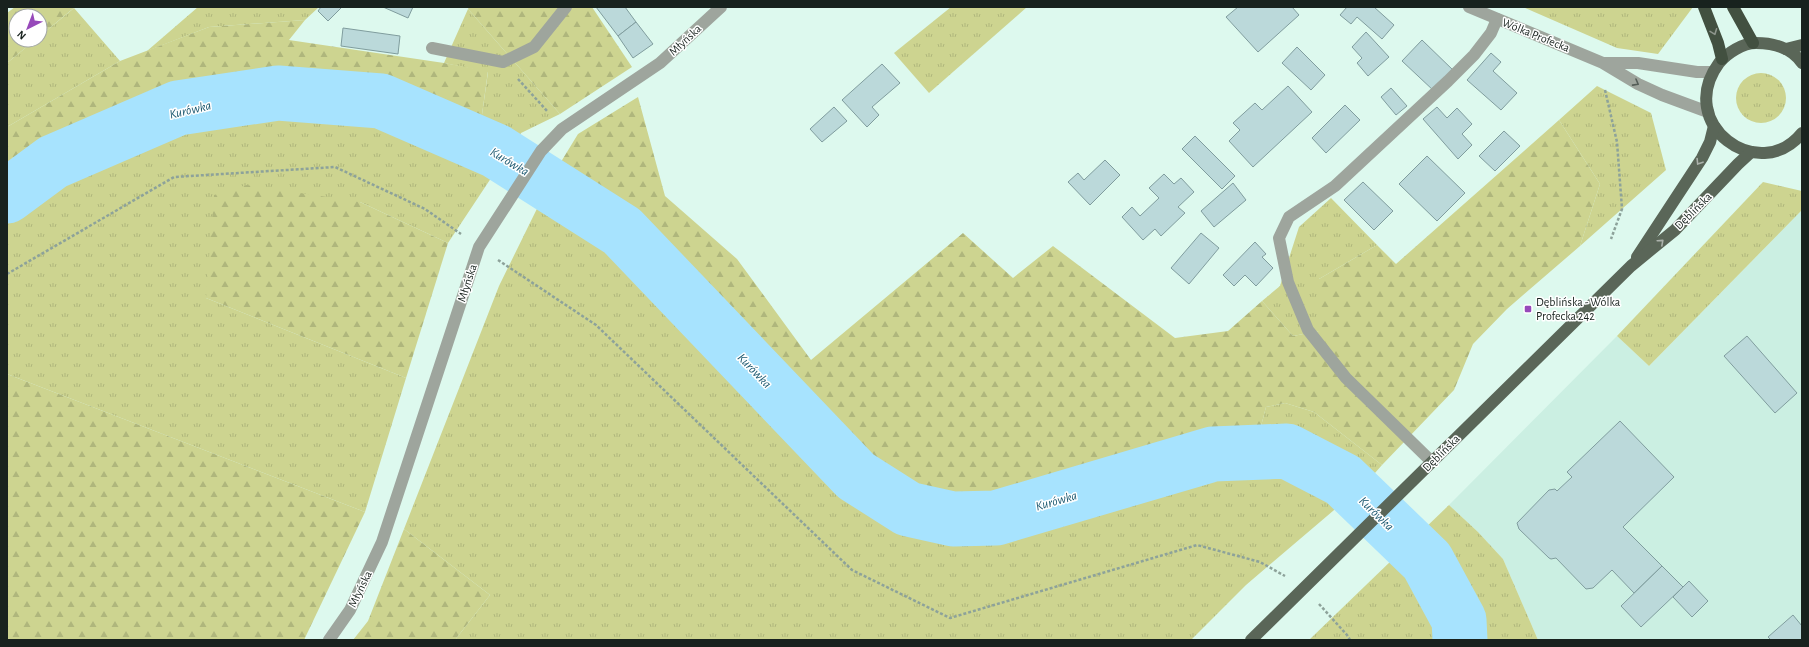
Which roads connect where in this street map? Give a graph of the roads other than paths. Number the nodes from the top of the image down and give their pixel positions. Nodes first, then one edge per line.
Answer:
1 (566, 7) edge
2 (721, 7) edge
3 (1469, 7) edge
4 (1704, 7) edge
5 (1733, 7) edge
6 (1497, 20) junction
7 (1753, 43) junction
8 (1802, 45) edge
9 (432, 48) dead end
10 (1786, 49) junction
11 (1722, 59) junction
12 (1603, 63) junction
13 (1802, 63) edge
14 (1712, 72) junction
15 (1708, 112) junction
16 (1714, 126) junction
17 (1800, 139) edge
18 (1751, 152) junction
19 (1631, 266) junction
20 (1432, 462) junction
21 (329, 640) edge
22 (1251, 640) edge

1 - 9 street
2 - 21 street, Młyńska
3 - 6 street, Wólka Profecka
4 -> 11 highway
5 - 7 highway
6 - 12 street, Wólka Profecka
6 - 20 street
7 - 10 main road
7 - 11 main road
8 - 10 main road
10 - 13 main road
11 - 14 main road
12 - 14 street, Wólka Profecka
12 -> 15 street, Wólka Profecka
14 - 15 main road
15 - 16 main road
16 - 18 main road
16 -> 19 main road, Dęblińska
17 - 18 main road
19 -> 18 main road, Dęblińska
19 - 20 main road, Dęblińska
20 - 22 main road, Dęblińska

